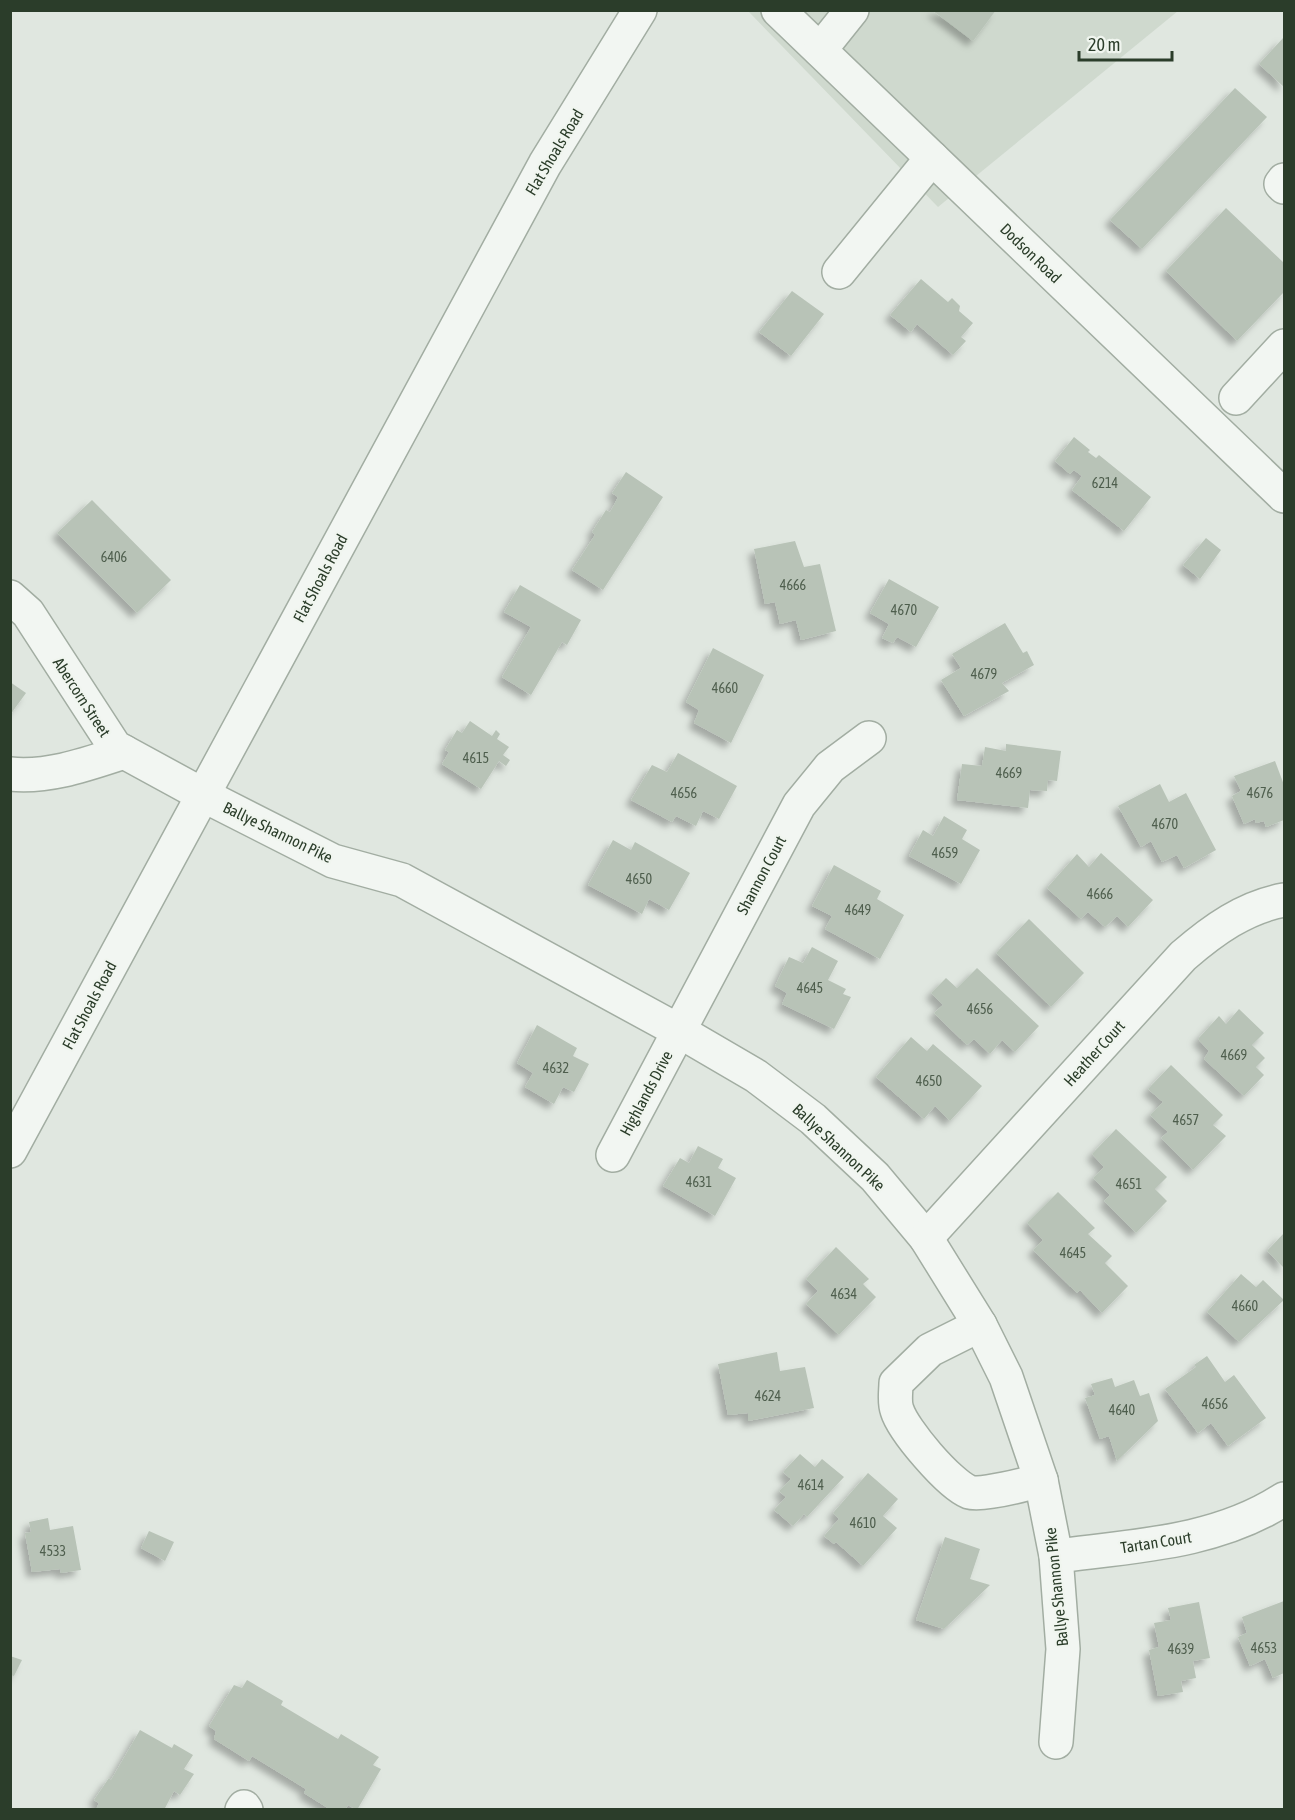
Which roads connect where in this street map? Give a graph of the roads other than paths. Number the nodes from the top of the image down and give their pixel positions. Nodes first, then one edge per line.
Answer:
1 (640, 10) edge
2 (778, 10) edge
3 (852, 10) edge
4 (820, 50) junction
5 (932, 158) junction
6 (1284, 180) edge
7 (1284, 187) edge
8 (839, 272) dead end
9 (1284, 346) edge
10 (1236, 398) dead end
11 (1284, 495) edge
12 (10, 597) edge
13 (869, 738) dead end
14 (124, 752) junction
15 (10, 774) edge
16 (203, 795) junction
17 (1284, 900) edge
18 (679, 1031) junction
19 (10, 1151) edge
20 (613, 1155) dead end
21 (926, 1238) junction
22 (980, 1325) junction
23 (1041, 1480) junction
24 (1284, 1499) edge
25 (1056, 1556) junction
26 (1056, 1742) dead end

1 - 16 street, Flat Shoals Road
2 - 4 street, Dodson Road
3 - 4 street
4 - 5 street, Dodson Road
5 - 8 street
5 - 11 street, Dodson Road
6 - 7 street
9 - 10 street
12 - 14 street, Abercorn Street
13 - 18 street, Shannon Court
14 - 15 street
14 - 16 street, Abercorn Street
16 - 18 street, Ballye Shannon Pike
16 - 19 street, Flat Shoals Road
17 - 21 street, Heather Court
18 - 20 street, Highlands Drive
18 - 21 street, Ballye Shannon Pike
21 - 22 street, Ballye Shannon Pike
22 - 23 street, Ballye Shannon Pike
22 - 23 street
23 - 25 street, Ballye Shannon Pike
24 - 25 street, Tartan Court
25 - 26 street, Ballye Shannon Pike

